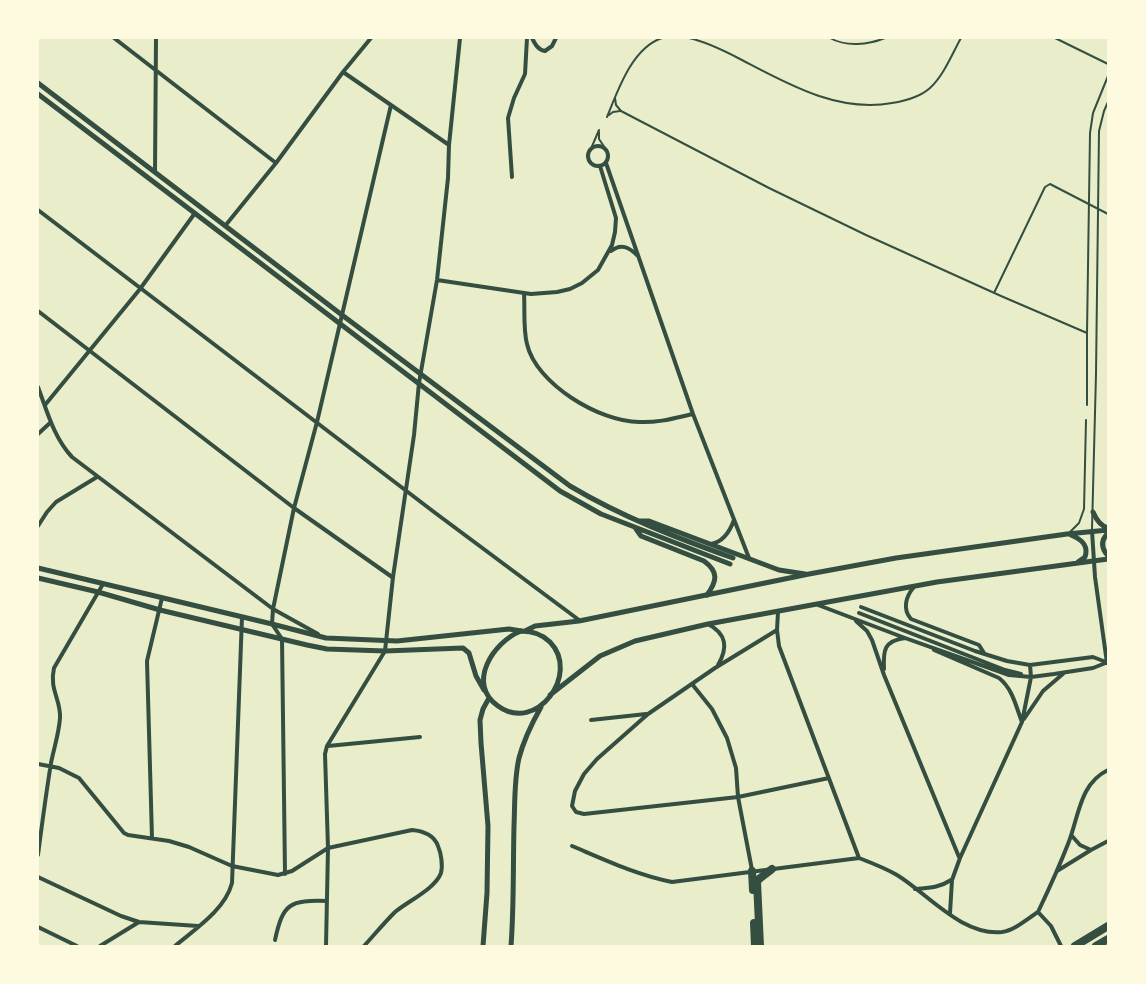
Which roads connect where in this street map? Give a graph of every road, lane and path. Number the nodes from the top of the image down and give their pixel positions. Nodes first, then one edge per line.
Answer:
1 (114, 38) edge
2 (156, 38) edge
3 (371, 38) edge
4 (460, 38) edge
5 (527, 38) edge
6 (532, 38) edge
7 (556, 38) edge
8 (656, 38) edge
9 (662, 38) edge
10 (689, 38) edge
11 (830, 38) edge
12 (885, 38) edge
13 (961, 38) edge
14 (1055, 38) edge
15 (1108, 64) edge
16 (155, 68) junction
17 (344, 72) junction
18 (1108, 76) edge
19 (38, 83) edge
20 (38, 94) edge
21 (615, 98) junction
22 (1108, 102) edge
23 (391, 105) junction
24 (621, 111) junction
25 (449, 145) junction
26 (605, 148) junction
27 (590, 151) junction
28 (276, 163) junction
29 (606, 163) junction
30 (600, 165) junction
31 (154, 172) junction
32 (512, 177) dead end
33 (1089, 203) junction
34 (1098, 208) junction
35 (38, 210) edge
36 (195, 213) junction
37 (1108, 214) edge
38 (225, 226) junction
39 (607, 256) junction
40 (640, 259) junction
41 (436, 280) junction
42 (140, 289) junction
43 (524, 293) junction
44 (994, 293) junction
45 (38, 311) edge
46 (342, 315) junction
47 (339, 323) junction
48 (1087, 333) junction
49 (90, 351) junction
50 (420, 373) junction
51 (419, 383) junction
52 (38, 387) edge
53 (45, 405) junction
54 (1087, 405) dead end
55 (693, 414) junction
56 (1086, 420) dead end
57 (51, 422) junction
58 (316, 422) junction
59 (38, 434) edge
60 (98, 477) junction
61 (406, 491) junction
62 (294, 508) junction
63 (1093, 512) junction
64 (734, 520) junction
65 (636, 524) junction
66 (38, 526) edge
67 (1108, 530) edge
68 (1092, 531) junction
69 (1067, 534) junction
70 (711, 544) junction
71 (749, 558) junction
72 (1108, 558) edge
73 (1094, 560) junction
74 (731, 561) dead end
75 (1077, 563) junction
76 (38, 568) edge
77 (809, 574) junction
78 (393, 577) junction
79 (38, 578) edge
80 (103, 584) junction
81 (915, 586) junction
82 (98, 592) junction
83 (707, 595) junction
84 (162, 598) junction
85 (817, 604) junction
86 (861, 607) dead end
87 (273, 609) junction
88 (160, 610) junction
89 (777, 612) junction
90 (859, 613) dead end
91 (242, 617) junction
92 (853, 619) junction
93 (579, 621) junction
94 (272, 624) junction
95 (708, 624) junction
96 (241, 628) junction
97 (523, 630) junction
98 (777, 630) junction
99 (905, 638) junction
100 (282, 639) junction
101 (326, 639) junction
102 (386, 641) junction
103 (385, 651) junction
104 (985, 654) junction
105 (1108, 663) edge
106 (1030, 665) junction
107 (715, 668) junction
108 (1064, 673) junction
109 (884, 675) junction
110 (1031, 676) junction
111 (692, 684) junction
112 (485, 692) junction
113 (550, 695) junction
114 (489, 698) junction
115 (542, 705) junction
116 (648, 714) junction
117 (591, 720) dead end
118 (1022, 722) junction
119 (420, 737) dead end
120 (327, 746) junction
121 (38, 764) edge
122 (51, 765) junction
123 (1108, 770) edge
124 (829, 778) junction
125 (738, 797) junction
126 (1071, 836) junction
127 (152, 838) junction
128 (1108, 841) edge
129 (572, 846) dead end
130 (328, 848) junction
131 (1090, 850) junction
132 (38, 855) edge
133 (859, 858) junction
134 (960, 858) junction
135 (232, 866) junction
136 (772, 868) junction
137 (752, 871) junction
138 (1057, 872) junction
139 (285, 874) junction
140 (38, 877) edge
141 (952, 880) junction
142 (915, 889) junction
143 (327, 901) junction
144 (1038, 912) junction
145 (950, 914) junction
146 (139, 922) junction
147 (198, 926) junction
148 (1108, 926) edge
149 (38, 927) edge
150 (1108, 939) edge
151 (275, 940) dead end
152 (77, 946) edge
153 (100, 946) edge
154 (175, 946) edge
155 (326, 946) edge
156 (364, 946) edge
157 (483, 946) edge
158 (511, 946) edge
159 (755, 946) edge
160 (760, 946) edge
161 (1061, 946) edge
162 (1075, 946) edge
163 (1096, 946) edge

1 - 16 street
2 - 16 street
3 - 17 street
4 - 25 street
5 - 32 street
6 - 7 street
8 - 9 lane
8 - 21 lane
10 - 13 lane
11 - 12 lane
14 - 15 lane
16 - 28 street
16 - 31 street
17 - 23 street
17 - 28 street
18 - 33 lane
19 - 31 street
20 - 36 street
21 - 24 lane
21 - 24 lane
22 - 34 lane
23 - 25 street
23 - 46 street
24 - 44 lane
25 - 41 street
26 - 27 street
26 - 27 lane
26 - 29 street
27 - 30 street
28 - 38 street
29 - 30 street
29 - 40 street
30 - 39 street
31 - 38 street
33 - 34 lane
33 - 44 lane
33 - 48 lane
34 - 37 lane
34 - 63 lane
35 - 42 street
36 - 42 street
36 - 47 street
38 - 46 street
39 - 40 street
39 - 43 street
40 - 55 street
41 - 43 street
41 - 50 street
42 - 49 street
42 - 58 street
43 - 55 street
44 - 48 lane
45 - 49 street
46 - 47 street
46 - 50 street
47 - 51 street
47 - 58 street
48 - 54 lane
49 - 53 street
49 - 62 street
50 - 51 street
50 - 65 street
51 - 61 street
51 - 65 street
52 - 53 street
53 - 57 street
55 - 64 street
56 - 69 lane
57 - 59 street
57 - 60 street
58 - 61 street
58 - 62 street
60 - 66 street
60 - 87 street
61 - 78 street
61 - 93 street
62 - 78 street
62 - 87 street
63 - 67 street
63 - 68 lane
64 - 70 street
64 - 71 street
65 - 70 street
65 - 74 street
65 - 83 street
67 - 68 street
67 - 72 street
68 - 69 street
68 - 73 street
69 - 75 street
69 - 77 street
70 - 71 street
71 - 77 street
72 - 73 street
73 - 75 street
73 - 105 street
75 - 81 street
76 - 80 street
77 - 83 street
78 - 102 street
79 - 82 street
80 - 82 street
80 - 84 street
81 - 85 street
81 - 104 street
82 - 88 street
82 - 122 street
83 - 93 street
84 - 88 street
84 - 91 street
85 - 89 street
85 - 92 street
86 - 104 street
87 - 94 street
87 - 101 street
88 - 96 street
88 - 127 street
89 - 95 street
89 - 98 street
90 - 110 street
91 - 94 street
91 - 96 street
92 - 99 street
92 - 109 street
93 - 97 street
94 - 100 street
94 - 101 street
95 - 107 street
95 - 113 street
96 - 100 street
96 - 135 street
97 - 102 street
97 - 112 street
97 - 113 street
98 - 107 street
98 - 124 street
99 - 109 street
99 - 110 street
99 - 118 street
100 - 103 street
100 - 139 street
101 - 102 street
102 - 103 street
103 - 112 street
103 - 120 street
104 - 106 street
105 - 106 street
105 - 108 street
106 - 110 street
107 - 111 street
108 - 110 street
108 - 118 street
109 - 134 street
110 - 118 street
111 - 116 street
111 - 125 street
112 - 114 street
113 - 115 street
114 - 115 street
114 - 157 street
115 - 158 street
116 - 117 street
116 - 125 street
118 - 134 street
119 - 120 street
120 - 130 street
121 - 122 street
122 - 127 street
122 - 132 street
123 - 126 street
124 - 125 street
124 - 133 street
125 - 137 street
126 - 131 street
126 - 138 street
127 - 135 street
128 - 131 street
129 - 137 street
130 - 139 street
130 - 143 street
130 - 156 street
131 - 138 street
133 - 136 street
133 - 142 street
134 - 141 street
135 - 139 street
135 - 147 street
136 - 137 street
136 - 160 highway
137 - 159 highway
138 - 144 street
140 - 146 street
141 - 142 street
141 - 145 street
142 - 145 street
143 - 151 street
143 - 155 street
144 - 145 street
144 - 161 street
146 - 147 street
146 - 153 street
147 - 154 street
148 - 162 highway
149 - 152 street
150 - 163 highway

